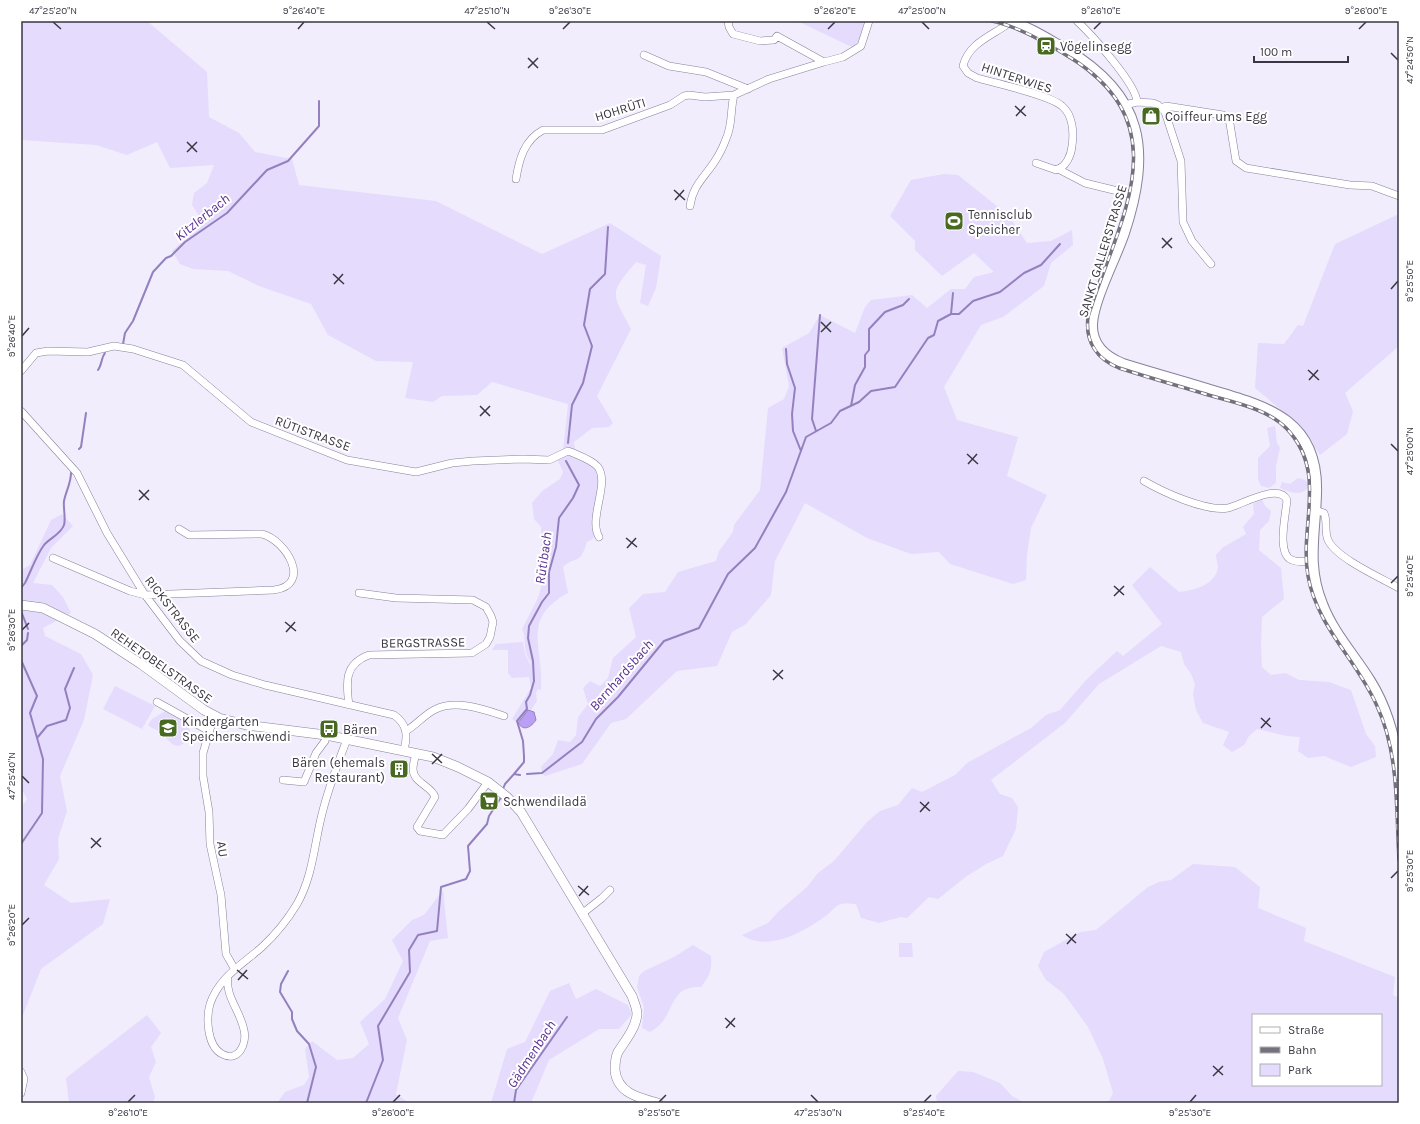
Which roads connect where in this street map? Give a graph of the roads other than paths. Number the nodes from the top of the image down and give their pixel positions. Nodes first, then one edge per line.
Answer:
1 (728, 21) edge
2 (869, 21) edge
3 (1008, 21) edge
4 (1077, 21) edge
5 (644, 55) dead end
6 (824, 62) junction
7 (748, 89) junction
8 (734, 95) junction
9 (1137, 102) junction
10 (1125, 105) junction
11 (1162, 108) junction
12 (1036, 163) dead end
13 (1058, 169) junction
14 (516, 179) dead end
15 (1134, 195) junction
16 (1399, 196) edge
17 (690, 206) dead end
18 (1211, 264) dead end
19 (21, 370) edge
20 (21, 411) edge
21 (1144, 482) dead end
22 (1315, 510) junction
23 (179, 529) dead end
24 (599, 537) dead end
25 (53, 558) dead end
26 (1312, 561) junction
27 (1399, 588) edge
28 (359, 593) dead end
29 (145, 595) junction
30 (21, 605) edge
31 (157, 702) dead end
32 (349, 705) junction
33 (214, 716) junction
34 (504, 716) dead end
35 (209, 731) junction
36 (406, 731) junction
37 (326, 735) junction
38 (347, 739) junction
39 (404, 750) junction
40 (416, 753) junction
41 (1399, 775) edge
42 (283, 780) dead end
43 (488, 782) junction
44 (610, 890) dead end
45 (583, 913) junction
46 (234, 968) junction
47 (228, 976) junction
48 (21, 1072) edge
49 (21, 1093) edge
50 (658, 1103) edge

1 - 6 street
2 - 6 street, HOHRÜTI
3 - 10 main road, SANKT GALLERSTRASSE
3 - 13 street, HINTERWIES
4 - 9 street
5 - 7 street
6 - 7 street, HOHRÜTI
7 - 8 street, HOHRÜTI
8 - 14 street, HOHRÜTI
8 - 17 street
9 - 10 street
9 - 11 street
10 - 15 main road, SANKT GALLERSTRASSE
11 - 16 street
11 - 18 street
12 - 13 street
13 - 15 street
15 - 22 main road, SANKT GALLERSTRASSE
19 - 24 street, RÜTISTRASSE
20 - 29 street, RICKSTRASSE
21 - 26 street
22 - 26 main road, SANKT GALLERSTRASSE
22 - 27 street
23 - 29 street
25 - 29 street
26 - 41 main road, SANKT GALLERSTRASSE
28 - 32 street, BERGSTRASSE
29 - 32 street, RICKSTRASSE
30 - 33 street, REHETOBELSTRASSE
31 - 35 street
32 - 36 street, RICKSTRASSE
33 - 35 street, AU
33 - 37 street, REHETOBELSTRASSE
34 - 36 street
35 - 46 street, AU
36 - 39 street
37 - 38 street, REHETOBELSTRASSE
37 - 42 street
38 - 39 street, REHETOBELSTRASSE
38 - 46 street
39 - 40 street, REHETOBELSTRASSE
40 - 43 street, REHETOBELSTRASSE
40 - 43 street
43 - 45 street, REHETOBELSTRASSE
44 - 45 street
45 - 50 street, REHETOBELSTRASSE
46 - 47 street
47 - 47 street
48 - 49 street

